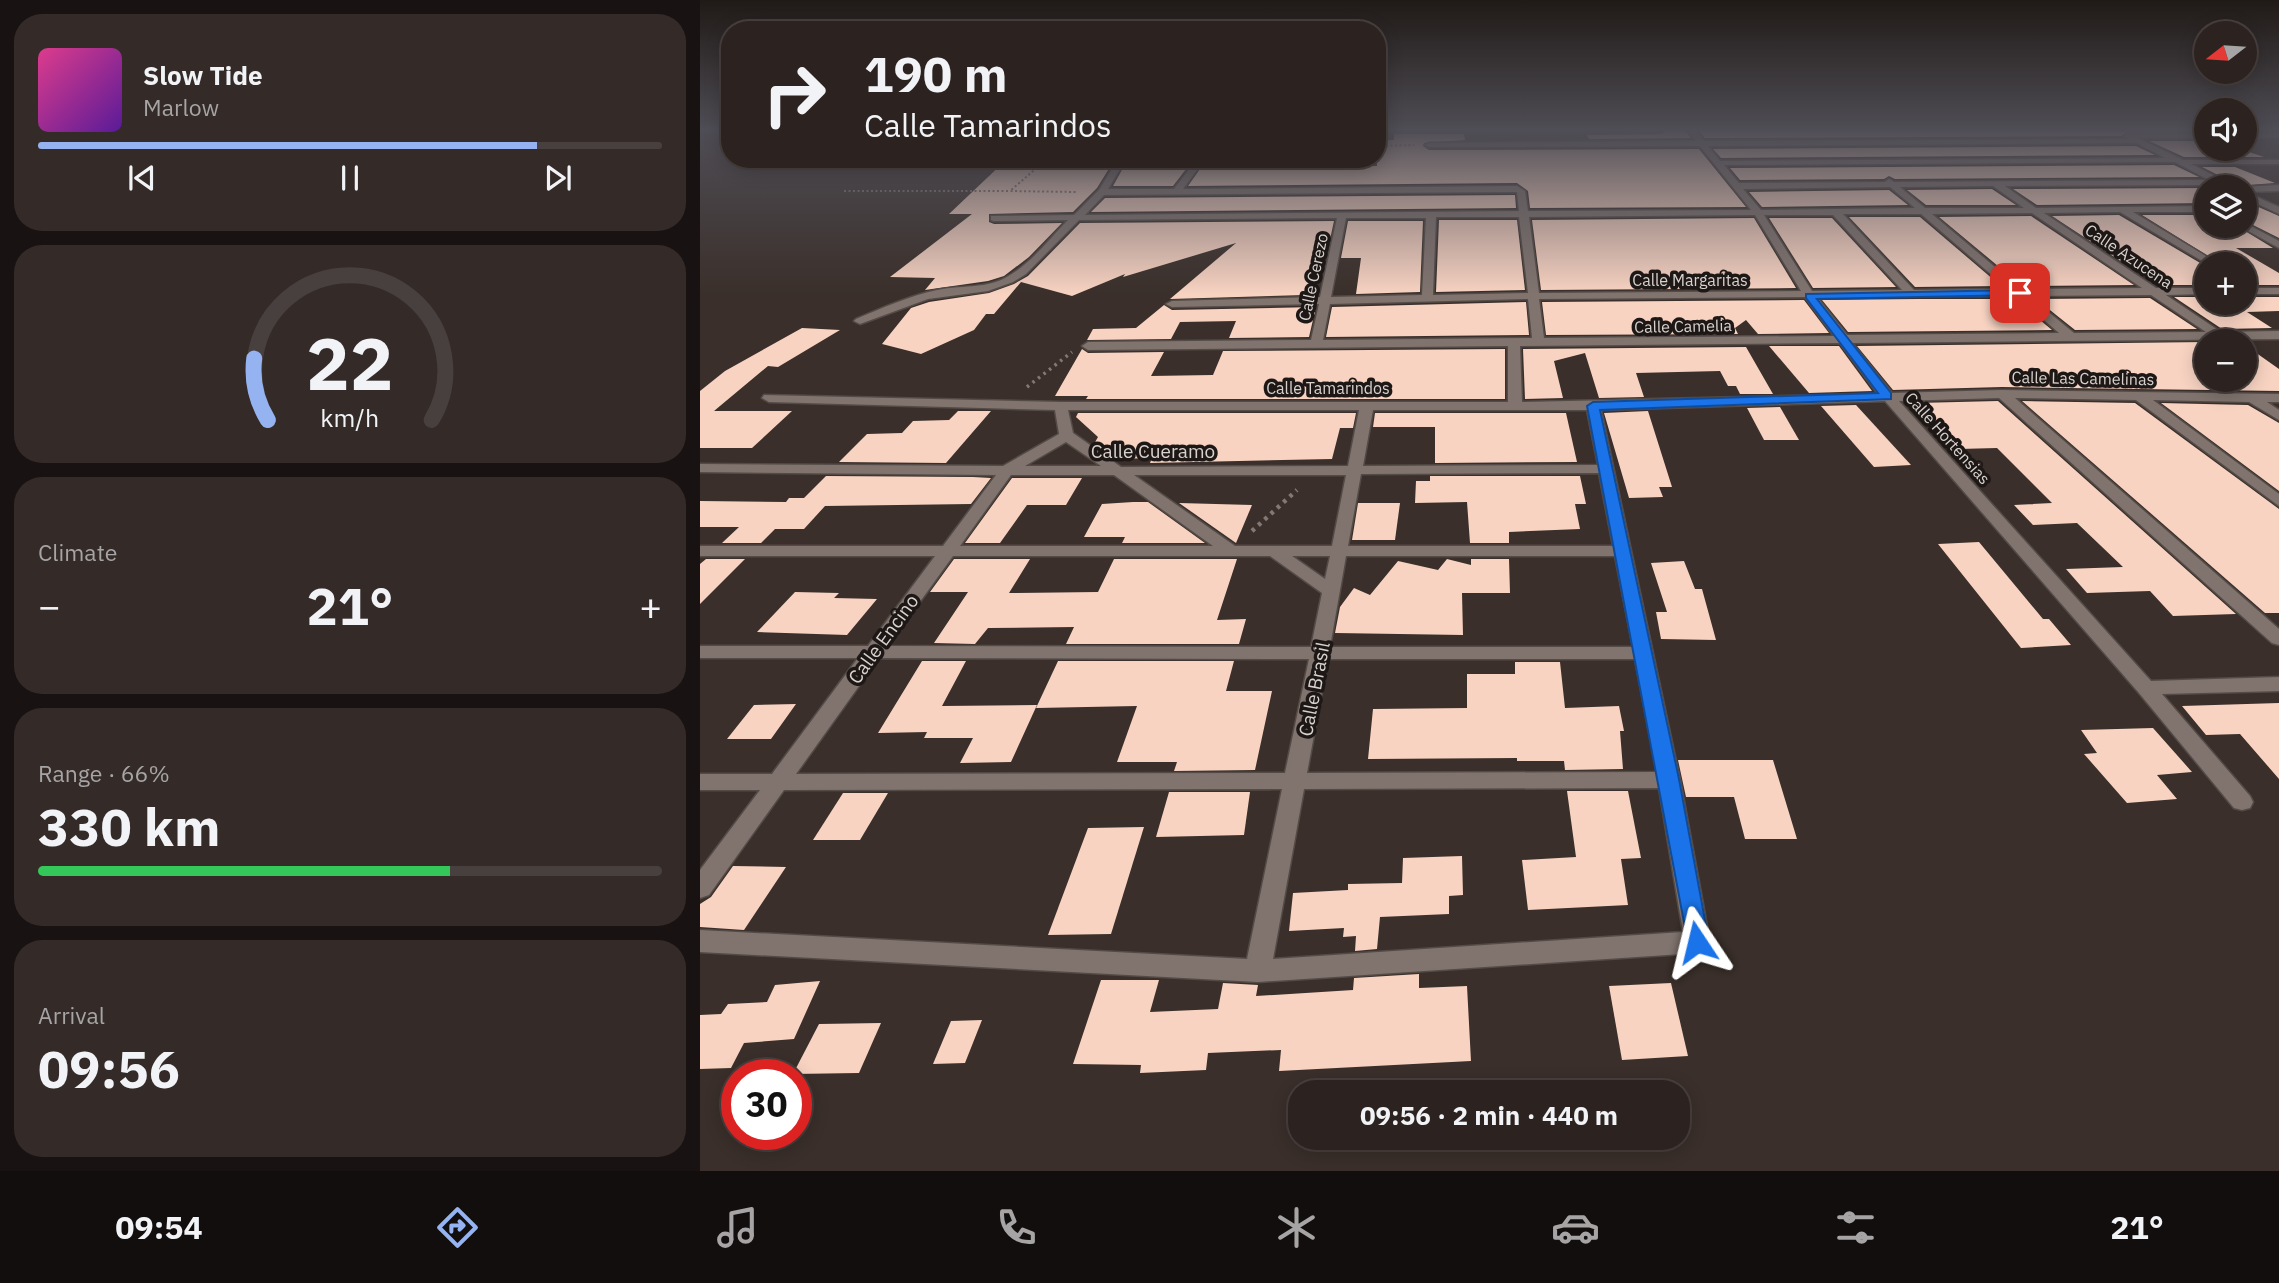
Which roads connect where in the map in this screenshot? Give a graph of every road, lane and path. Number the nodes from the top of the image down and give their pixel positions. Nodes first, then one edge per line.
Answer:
1 (1016, 186) edge
2 (1106, 186) edge
3 (1181, 186) edge
4 (1737, 186) joint
5 (1792, 186) edge
6 (1893, 186) edge
7 (1998, 186) edge
8 (2257, 188) edge
9 (2279, 188) edge
10 (844, 191) dead end
11 (1010, 191) junction
12 (1102, 192) junction
13 (1177, 192) junction
14 (2257, 200) edge
15 (2122, 209) junction
16 (2194, 209) edge
17 (2257, 209) edge
18 (2034, 210) junction
19 (2277, 210) edge
20 (1923, 211) junction
21 (1758, 212) junction
22 (1836, 212) junction
23 (1524, 214) junction
24 (1431, 215) junction
25 (1342, 216) junction
26 (994, 218) dead end
27 (1075, 218) junction
28 (2257, 233) edge
29 (2279, 244) edge
30 (2194, 252) edge
31 (2257, 289) edge
32 (2153, 291) junction
33 (2194, 291) edge
34 (2260, 291) joint
35 (2279, 291) edge
36 (2020, 293) junction
37 (1913, 295) junction
38 (1535, 296) junction
39 (1810, 296) junction
40 (1427, 299) junction
41 (1324, 300) junction
42 (1172, 304) dead end
43 (860, 321) dead end
44 (2209, 329) edge
45 (2257, 335) edge
46 (2279, 335) edge
47 (2194, 336) edge
48 (2073, 339) junction
49 (1842, 340) junction
50 (1514, 343) junction
51 (1539, 343) junction
52 (1315, 344) junction
53 (1088, 346) joint
54 (2002, 394) junction
55 (1887, 396) junction
56 (2139, 396) junction
57 (769, 398) dead end
58 (2253, 398) junction
59 (2279, 398) edge
60 (1008, 404) junction
61 (1061, 406) junction
62 (1367, 406) junction
63 (1515, 406) junction
64 (1593, 406) junction
65 (2279, 416) edge
66 (1066, 435) junction
67 (700, 468) edge
68 (1008, 468) junction
69 (1606, 468) junction
70 (1320, 469) junction
71 (1356, 469) junction
72 (1119, 471) junction
73 (2279, 501) edge
74 (948, 550) junction
75 (1230, 550) junction
76 (1272, 550) junction
77 (700, 551) edge
78 (1340, 551) junction
79 (1623, 551) junction
80 (1332, 592) junction
81 (2279, 639) edge
82 (700, 652) edge
83 (873, 653) junction
84 (1321, 653) junction
85 (1643, 653) junction
86 (2279, 684) edge
87 (2146, 688) junction
88 (1669, 779) junction
89 (1296, 781) junction
90 (700, 782) edge
91 (777, 783) junction
92 (2242, 802) dead end
93 (700, 888) edge
94 (700, 941) edge
95 (1258, 971) junction

1 - 11 path
2 - 12 street
3 - 13 street
4 - 5 street
4 - 21 street, Calle Hortensias
6 - 20 street
7 - 18 street, Calle Azucena
8 - 9 street
10 - 11 path
11 - 12 path
12 - 13 street
12 - 27 street
13 - 23 street
14 - 19 street
15 - 16 street
15 - 18 street
15 - 30 street
17 - 19 street
18 - 20 street
18 - 32 street, Calle Azucena
20 - 22 street
20 - 36 street
21 - 22 street
21 - 23 street
21 - 39 street, Calle Hortensias
22 - 37 street
23 - 24 street
23 - 38 street
24 - 25 street
24 - 40 street
25 - 27 street
25 - 41 street, Calle Cerezo
26 - 27 street
27 - 43 street
28 - 29 street
31 - 34 street
32 - 33 street, Calle Margaritas
32 - 36 street, Calle Margaritas
32 - 44 street, Calle Azucena
34 - 35 street
36 - 37 street, Calle Margaritas
36 - 48 street
37 - 39 street, Calle Margaritas
38 - 39 street, Calle Margaritas
38 - 40 street, Calle Margaritas
38 - 51 street
39 - 49 street, Calle Hortensias
40 - 41 street, Calle Margaritas
41 - 42 street, Calle Margaritas
41 - 52 street, Calle Cerezo
45 - 46 street, Calle Camelia
47 - 48 street, Calle Camelia
48 - 49 street, Calle Camelia
49 - 51 street, Calle Camelia
49 - 55 street, Calle Hortensias
50 - 51 street, Calle Camelia
50 - 52 street, Calle Camelia
50 - 63 street
52 - 53 street, Calle Camelia
53 - 60 path
54 - 55 street, Calle Las Camelinas
54 - 56 street, Calle Las Camelinas
54 - 81 street
55 - 64 street, Calle Tamarindos
55 - 87 street, Calle Hortensias
56 - 58 street, Calle Las Camelinas
56 - 73 street
57 - 60 street, Calle Tamarindos
58 - 59 street, Calle Las Camelinas
58 - 65 street
60 - 61 street, Calle Tamarindos
61 - 62 street, Calle Tamarindos
61 - 66 street
62 - 63 street, Calle Tamarindos
62 - 71 street, Calle Brasil
63 - 64 street, Calle Tamarindos
64 - 69 street
66 - 68 street, Calle Encino
66 - 72 street
67 - 68 street, Calle Cueramo
68 - 72 street, Calle Cueramo
68 - 74 street, Calle Encino
69 - 71 street, Calle Cueramo
69 - 79 street
70 - 71 street, Calle Cueramo
70 - 72 street, Calle Cueramo
70 - 75 path
71 - 78 street, Calle Brasil
72 - 75 street
74 - 75 street
74 - 77 street
74 - 83 street, Calle Encino
75 - 76 street
76 - 78 street
76 - 80 street
78 - 79 street
78 - 80 street, Calle Brasil
79 - 85 street
80 - 84 street, Calle Brasil
82 - 83 street
83 - 84 street
83 - 91 street, Calle Encino
84 - 85 street
84 - 89 street, Calle Brasil
85 - 88 street
86 - 87 street
87 - 92 street, Calle Hortensias
88 - 89 street
88 - 95 street
89 - 91 street
89 - 95 street, Calle Brasil
90 - 91 street
91 - 93 street, Calle Encino
94 - 95 street

